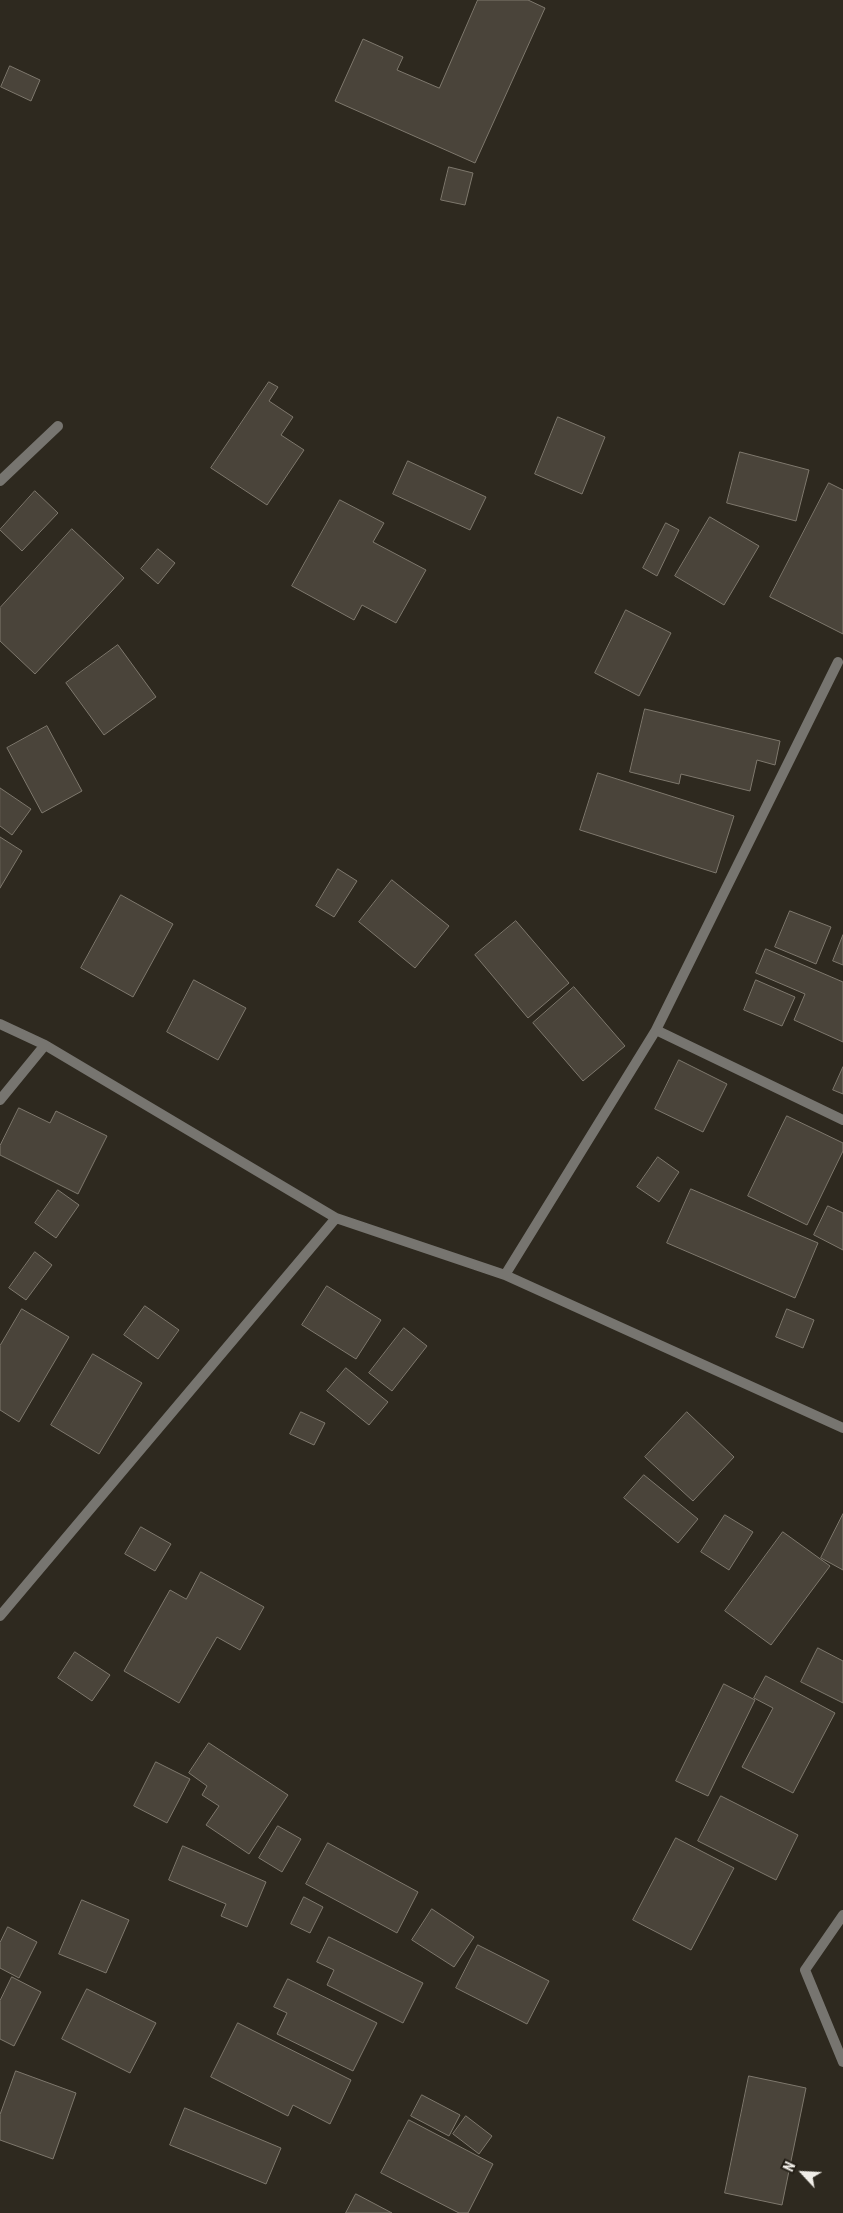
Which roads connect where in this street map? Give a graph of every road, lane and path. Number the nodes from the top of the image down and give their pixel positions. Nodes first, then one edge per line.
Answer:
1 (58, 426) dead end
2 (0, 481) edge
3 (838, 662) dead end
4 (0, 1024) edge
5 (656, 1030) junction
6 (45, 1044) junction
7 (0, 1100) edge
8 (843, 1120) edge
9 (336, 1218) junction
10 (505, 1275) junction
11 (843, 1428) edge
12 (0, 1616) edge
13 (843, 1915) edge
14 (843, 2062) edge

1 - 2 street
3 - 5 street
4 - 6 street
5 - 8 street
5 - 10 street
6 - 7 street
6 - 9 street
9 - 10 street
9 - 12 street
10 - 11 street
13 - 14 street

